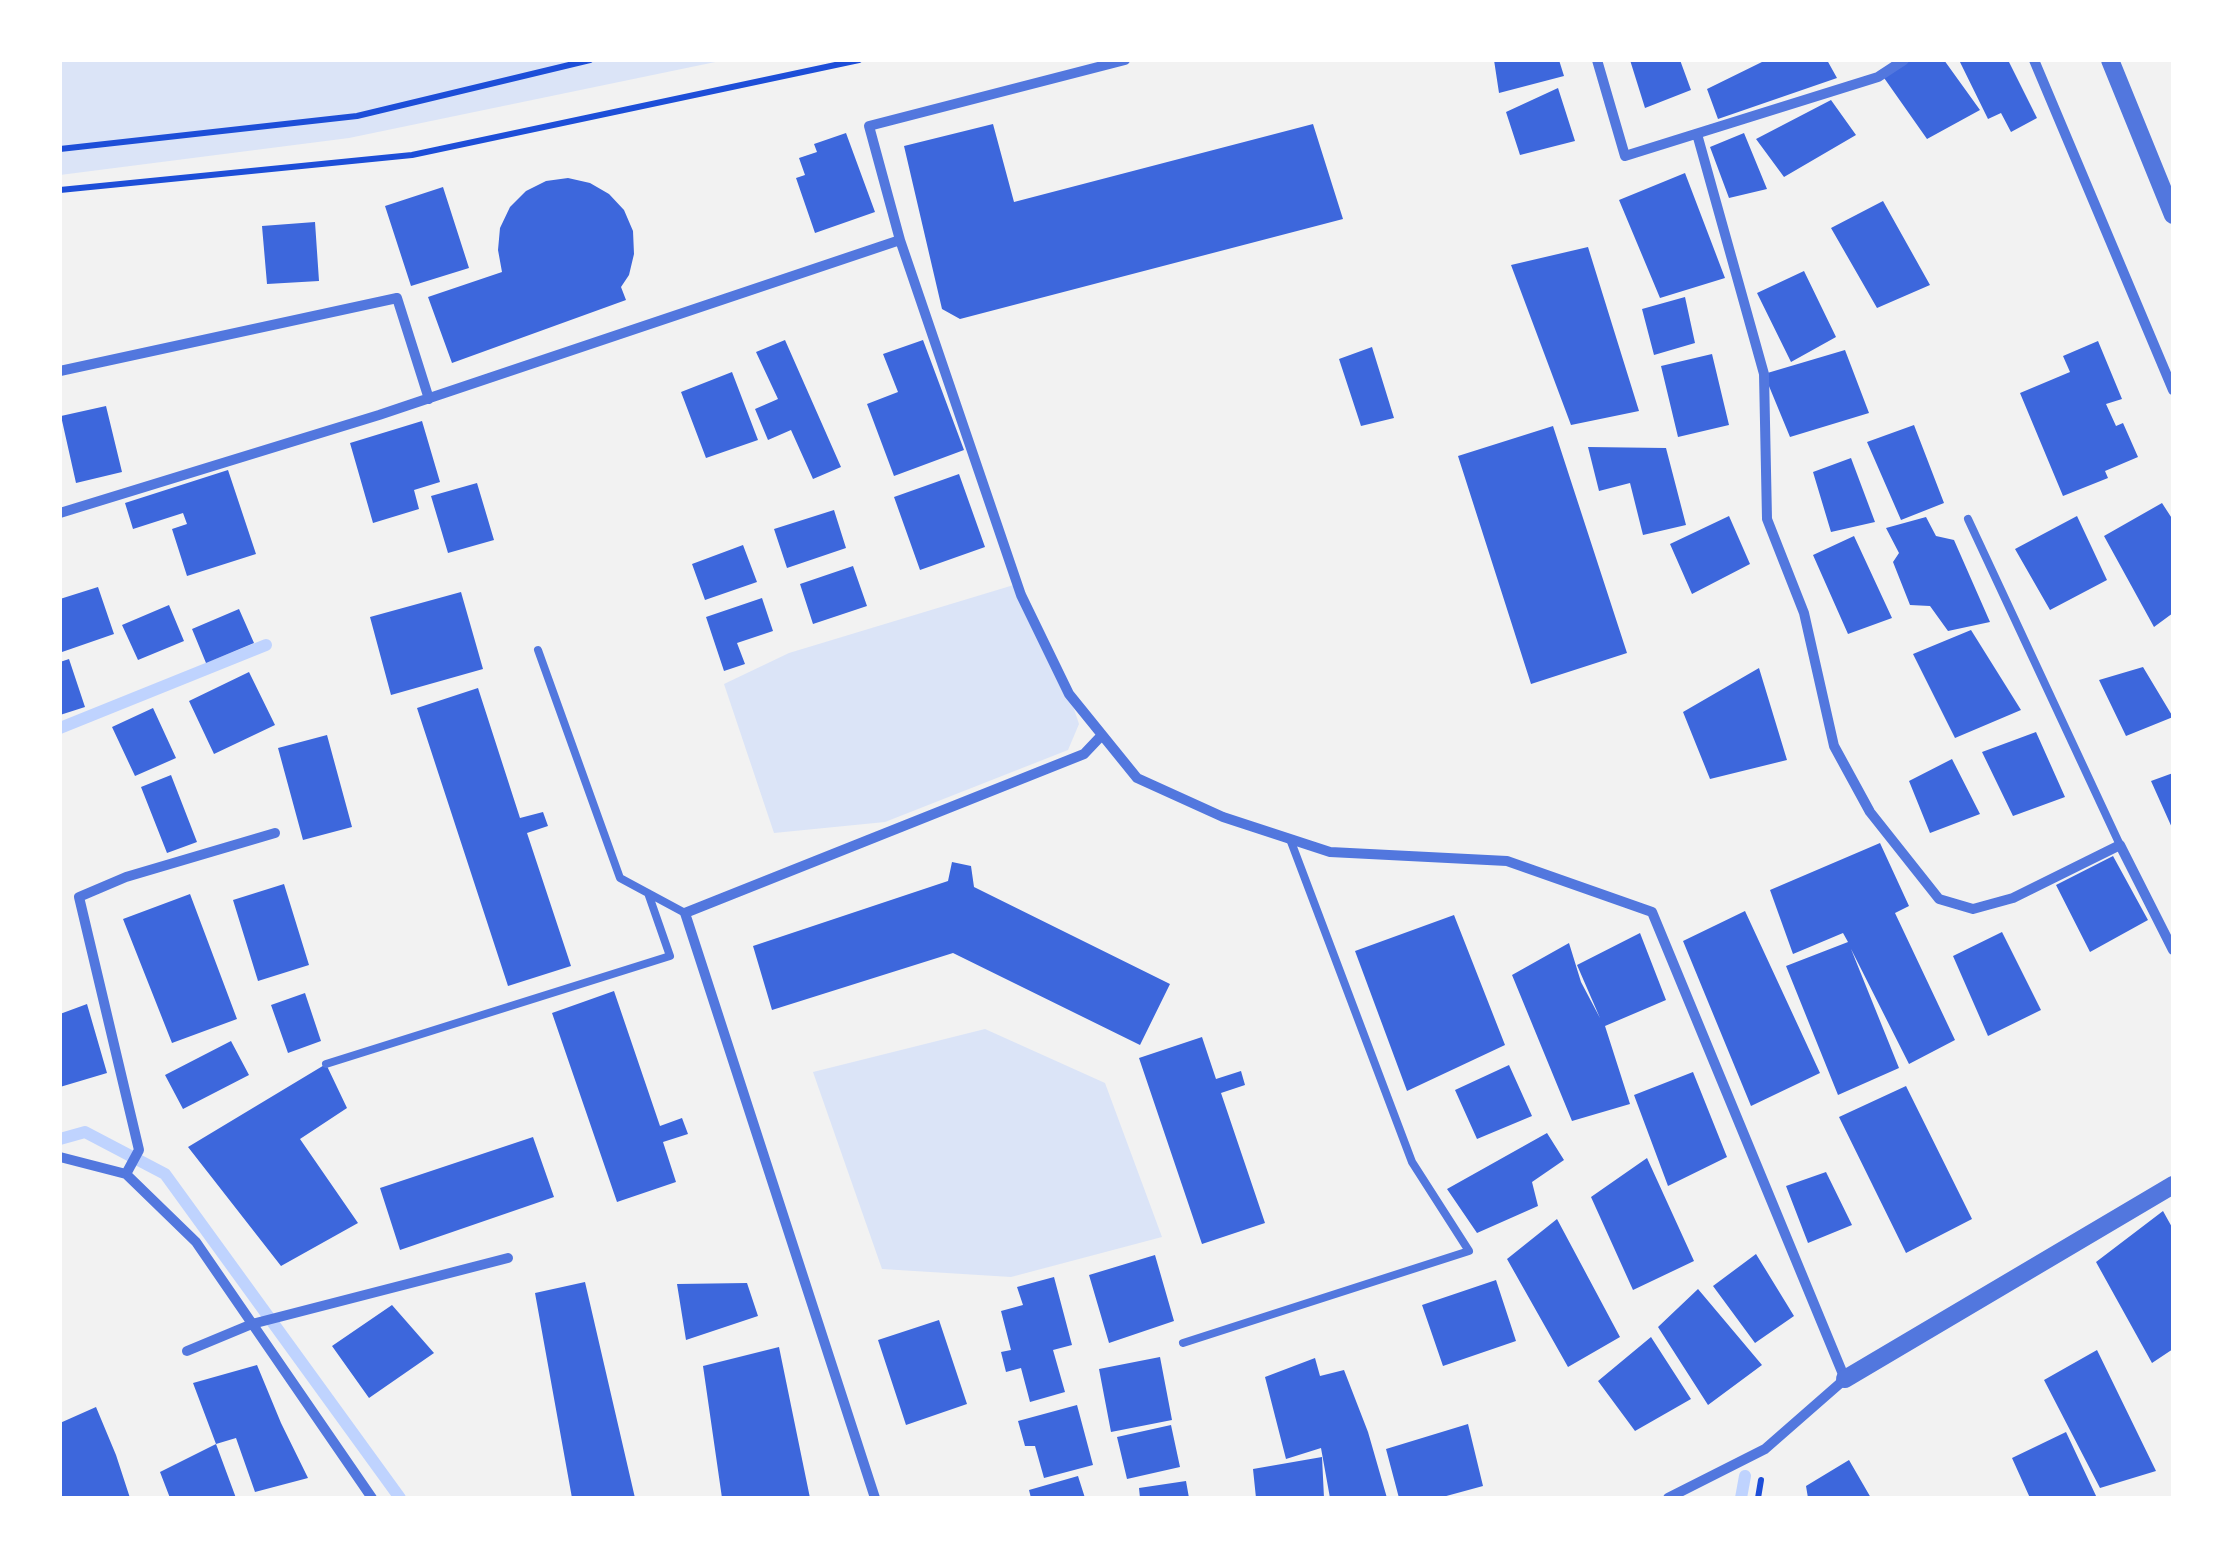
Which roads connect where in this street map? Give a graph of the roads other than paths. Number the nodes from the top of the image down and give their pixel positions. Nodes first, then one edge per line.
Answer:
1 (1125, 60) edge
2 (1597, 60) edge
3 (1904, 60) edge
4 (2034, 60) edge
5 (2110, 60) edge
6 (1696, 134) junction
7 (2173, 215) edge
8 (900, 240) junction
9 (60, 370) edge
10 (2173, 390) edge
11 (429, 398) junction
12 (60, 513) edge
13 (1968, 519) dead end
14 (538, 650) dead end
15 (1102, 735) junction
16 (275, 833) dead end
17 (1290, 839) junction
18 (2120, 845) junction
19 (648, 892) junction
20 (685, 914) junction
21 (2173, 950) edge
22 (326, 1064) dead end
23 (60, 1157) edge
24 (126, 1174) junction
25 (2173, 1185) edge
26 (508, 1258) dead end
27 (252, 1324) junction
28 (1182, 1343) dead end
29 (187, 1351) dead end
30 (1845, 1379) junction
31 (372, 1498) edge
32 (875, 1498) edge
33 (1668, 1498) edge

1 - 8 street
2 - 6 street
3 - 6 street
4 - 10 street
5 - 7 street
6 - 18 street
8 - 11 street
8 - 15 street
9 - 11 street
11 - 12 street
13 - 18 lane
14 - 19 lane
15 - 17 street
15 - 20 street
16 - 24 street
17 - 28 lane
17 - 30 street
18 - 21 street
19 - 20 lane
19 - 22 lane
20 - 32 street
23 - 24 street
24 - 27 street
25 - 30 street
26 - 27 street
27 - 29 street
27 - 31 street
30 - 33 street

